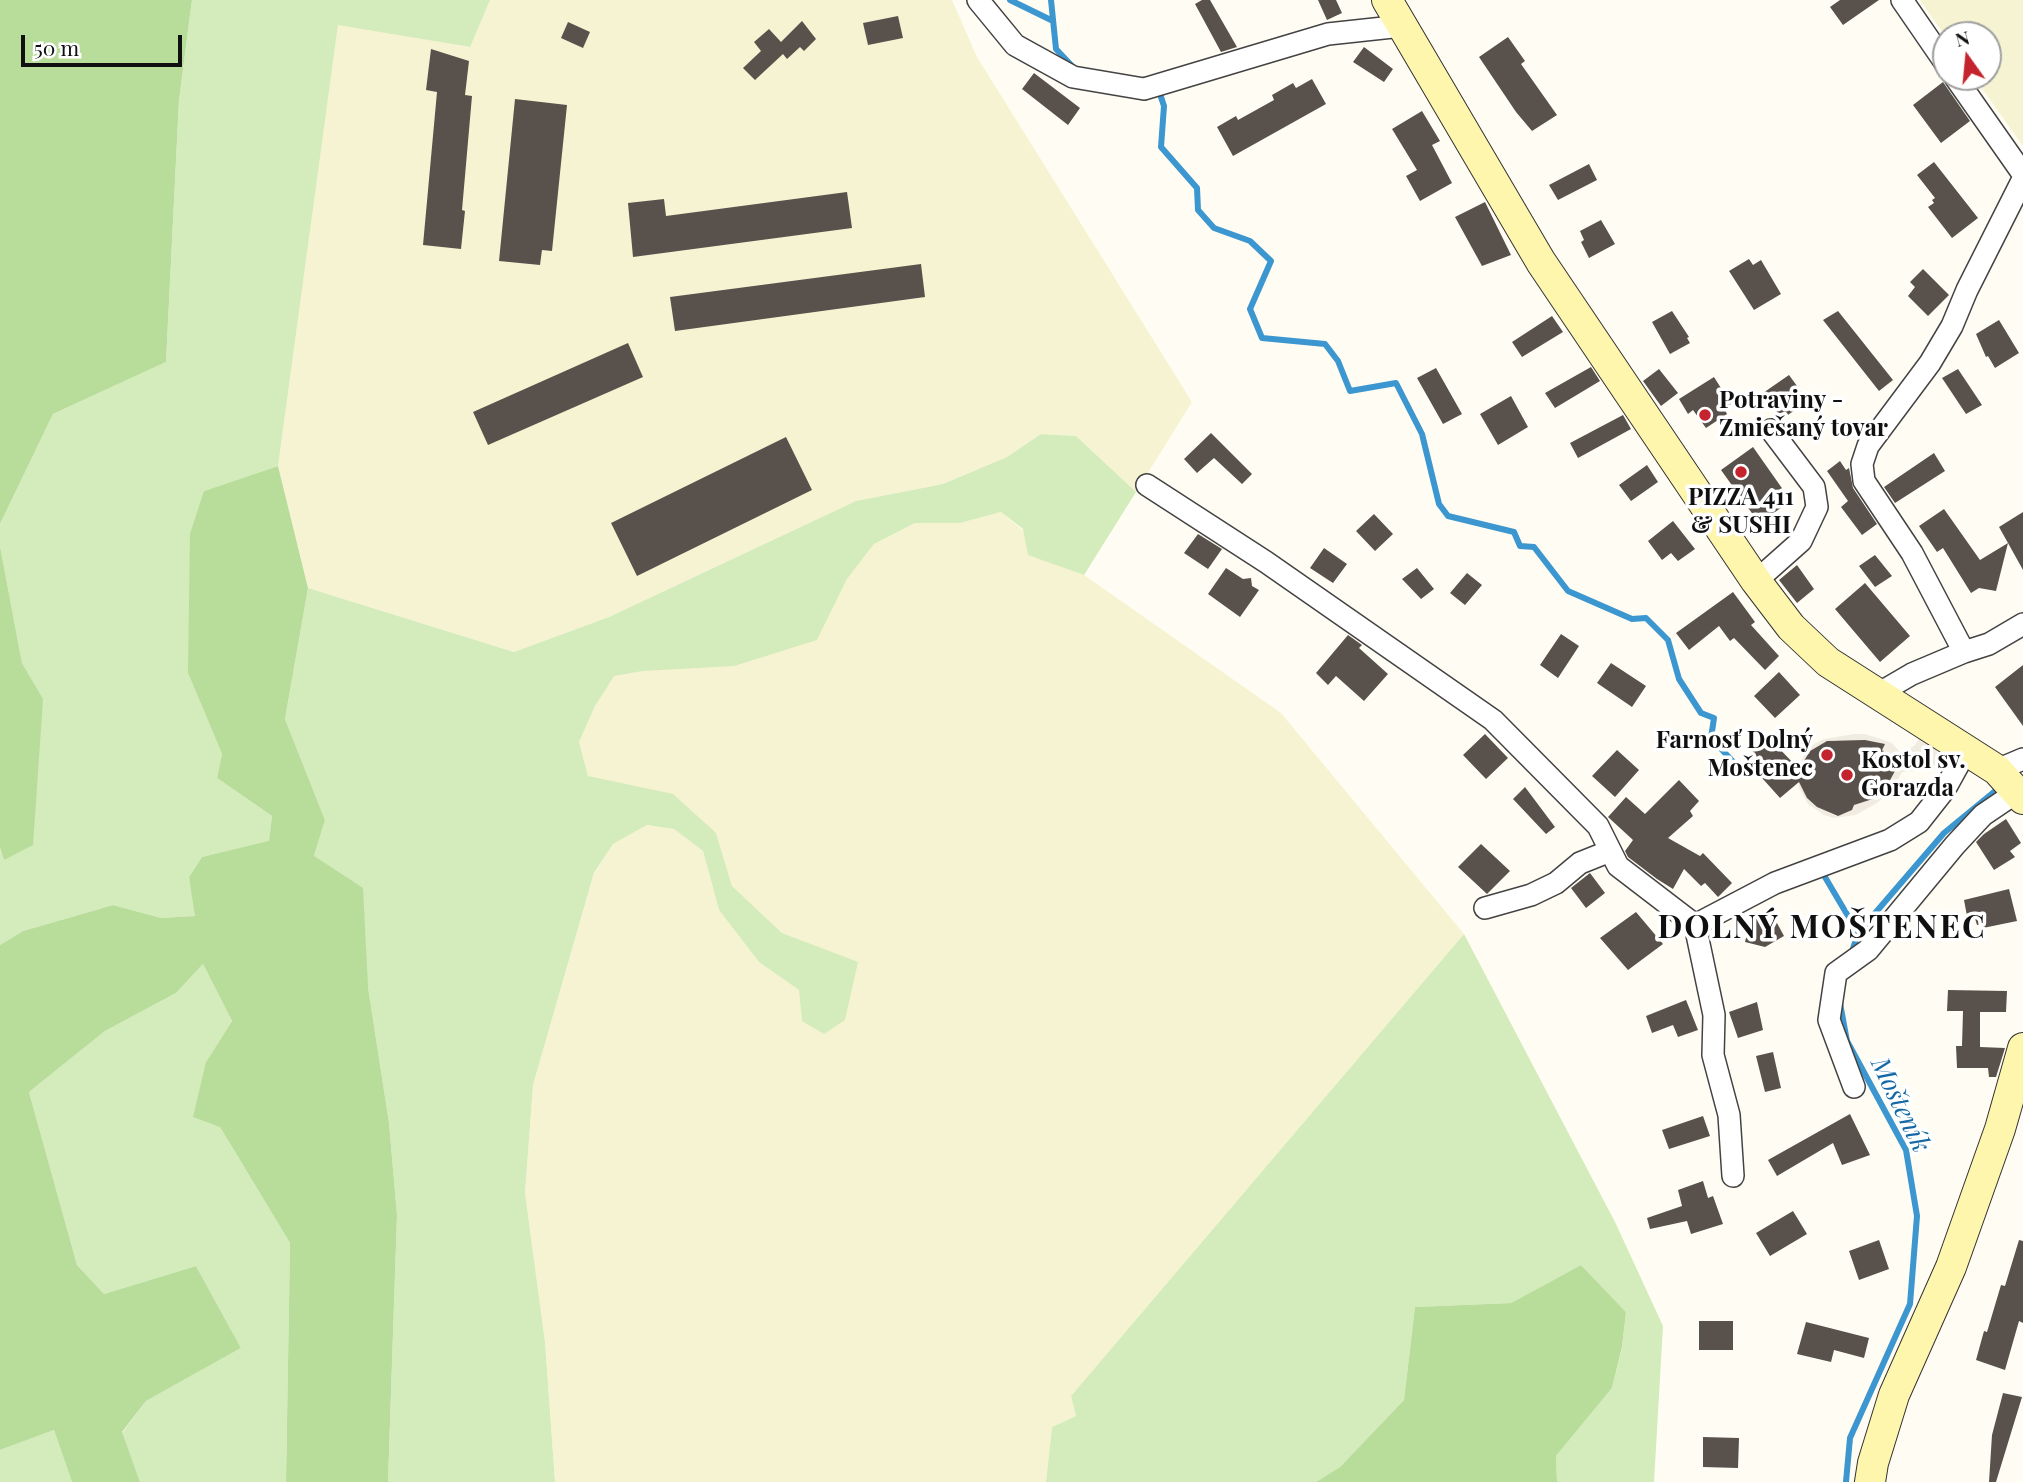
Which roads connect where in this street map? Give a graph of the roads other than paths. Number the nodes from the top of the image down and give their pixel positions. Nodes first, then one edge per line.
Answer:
1 (1387, 0) edge
2 (1902, 0) edge
3 (980, 2) edge
4 (1402, 26) junction
5 (1932, 44) edge
6 (1965, 91) edge
7 (2023, 176) edge
8 (1771, 430) dead end
9 (1147, 485) dead end
10 (1756, 581) junction
11 (2023, 624) edge
12 (1964, 652) junction
13 (1876, 695) junction
14 (1966, 751) junction
15 (2012, 779) edge
16 (1611, 851) junction
17 (1485, 908) dead end
18 (1695, 925) junction
19 (2023, 1048) edge
20 (1854, 1087) dead end
21 (1733, 1176) dead end
22 (1870, 1482) edge

1 - 4 street
2 - 5 street
3 - 4 street
4 - 10 street
6 - 7 street
7 - 12 street
8 - 10 street
9 - 16 street
10 - 13 street
11 - 12 street
12 - 13 street
13 - 14 street
14 - 15 street
14 - 18 street
15 - 20 street
16 - 17 street
16 - 18 street
18 - 21 street
19 - 22 street

